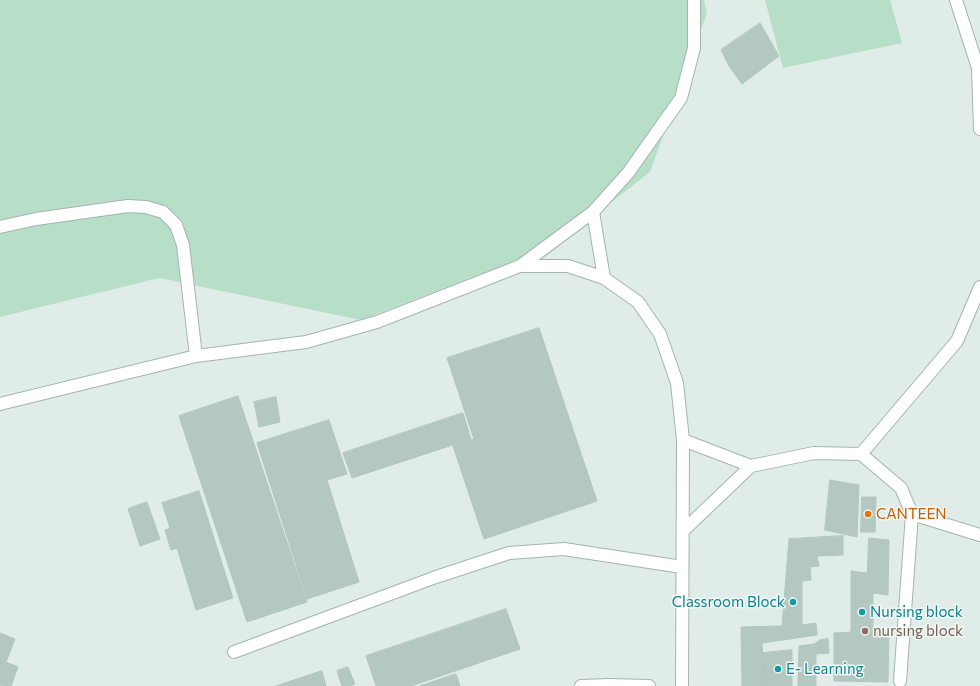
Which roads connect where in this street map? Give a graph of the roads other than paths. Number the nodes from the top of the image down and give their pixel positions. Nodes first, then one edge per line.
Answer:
1 (694, 0) edge
2 (956, 0) edge
3 (980, 128) edge
4 (593, 212) junction
5 (0, 227) edge
6 (520, 266) junction
7 (604, 278) junction
8 (980, 287) edge
9 (196, 356) junction
10 (0, 404) edge
11 (683, 440) junction
12 (861, 454) junction
13 (751, 466) junction
14 (912, 514) junction
15 (683, 531) junction
16 (980, 534) edge
17 (682, 567) junction
18 (234, 652) dead end
19 (900, 681) dead end
20 (580, 686) edge
21 (649, 686) edge
22 (682, 686) edge

1 - 4 street
2 - 3 street
4 - 6 street
4 - 7 street
5 - 9 street
6 - 7 street
6 - 9 street
7 - 11 street
8 - 12 street
9 - 10 street
11 - 13 street
11 - 15 street
12 - 13 street
12 - 14 street
13 - 15 street
14 - 16 street
14 - 19 street
15 - 17 street
17 - 18 street
17 - 22 street
20 - 21 street

